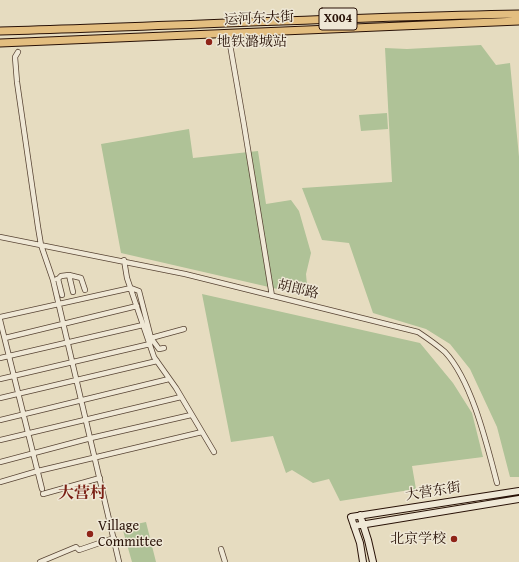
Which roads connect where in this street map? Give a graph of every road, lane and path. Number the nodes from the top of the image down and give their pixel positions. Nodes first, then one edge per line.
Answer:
1 (519, 14) edge
2 (519, 21) edge
3 (0, 31) edge
4 (228, 33) junction
5 (0, 43) edge
6 (18, 52) dead end
7 (0, 237) edge
8 (41, 245) junction
9 (124, 260) junction
10 (69, 275) junction
11 (56, 280) junction
12 (131, 288) junction
13 (85, 290) dead end
14 (74, 292) dead end
15 (62, 295) dead end
16 (272, 296) junction
17 (59, 303) junction
18 (137, 306) junction
19 (0, 318) edge
20 (64, 324) junction
21 (143, 325) junction
22 (184, 329) dead end
23 (5, 338) junction
24 (151, 338) junction
25 (68, 343) junction
26 (150, 344) junction
27 (164, 348) dead end
28 (9, 356) junction
29 (0, 358) edge
30 (157, 361) junction
31 (73, 362) junction
32 (14, 375) junction
33 (0, 379) edge
34 (169, 379) junction
35 (77, 380) junction
36 (18, 394) junction
37 (181, 397) junction
38 (0, 398) edge
39 (82, 400) junction
40 (24, 414) junction
41 (192, 415) junction
42 (0, 420) edge
43 (86, 420) junction
44 (202, 432) junction
45 (28, 434) junction
46 (91, 438) junction
47 (0, 440) edge
48 (214, 452) dead end
49 (33, 454) junction
50 (96, 458) junction
51 (0, 462) edge
52 (38, 471) junction
53 (100, 478) junction
54 (0, 482) edge
55 (497, 483) dead end
56 (519, 491) edge
57 (519, 499) edge
58 (360, 515) junction
59 (362, 524) junction
60 (354, 526) junction
61 (114, 538) junction
62 (221, 548) dead end
63 (40, 562) edge
64 (119, 562) edge
65 (225, 562) edge
66 (363, 562) edge
67 (372, 562) edge

1 - 3 main road, 运河东大街 / X004
2 - 4 main road, 运河东大街 / X004
4 - 5 main road, 运河东大街 / X004
4 - 16 street
6 - 8 street
7 - 8 street, 胡郎路
8 - 9 street, 胡郎路
8 - 11 street
9 - 12 street
9 - 16 street, 胡郎路
10 - 11 street
10 - 13 street
10 - 14 street
11 - 15 street
11 - 17 street
12 - 17 street
12 - 18 street
12 - 24 street
16 - 55 street, 胡郎路
17 - 19 street
17 - 20 street
18 - 20 street
18 - 21 street
19 - 23 street
20 - 23 street
20 - 25 street
21 - 25 street
21 - 26 street
22 - 24 street
23 - 28 street
24 - 27 street
25 - 28 street
25 - 31 street
26 - 30 street
26 - 31 street
28 - 29 street
28 - 32 street
30 - 34 street
30 - 35 street
31 - 32 street
31 - 35 street
32 - 33 street
32 - 36 street
34 - 37 street
34 - 39 street
35 - 36 street
35 - 39 street
36 - 38 street
36 - 40 street
37 - 41 street
37 - 43 street
39 - 40 street
39 - 43 street
40 - 42 street
40 - 45 street
41 - 44 street
41 - 46 street
43 - 45 street
43 - 46 street
44 - 48 street
44 - 50 street
45 - 47 street
45 - 49 street
46 - 49 street
46 - 50 street
49 - 51 street
49 - 52 street
50 - 52 street
50 - 53 street
52 - 53 street
52 - 54 street
53 - 61 street
56 - 58 main road, 大营东街
57 - 59 main road, 大营东街
58 - 59 main road
58 - 60 main road, 大营东街
59 - 60 main road, 大营东街
59 - 67 main road
60 - 66 main road
61 - 63 street
61 - 64 street
62 - 65 street

